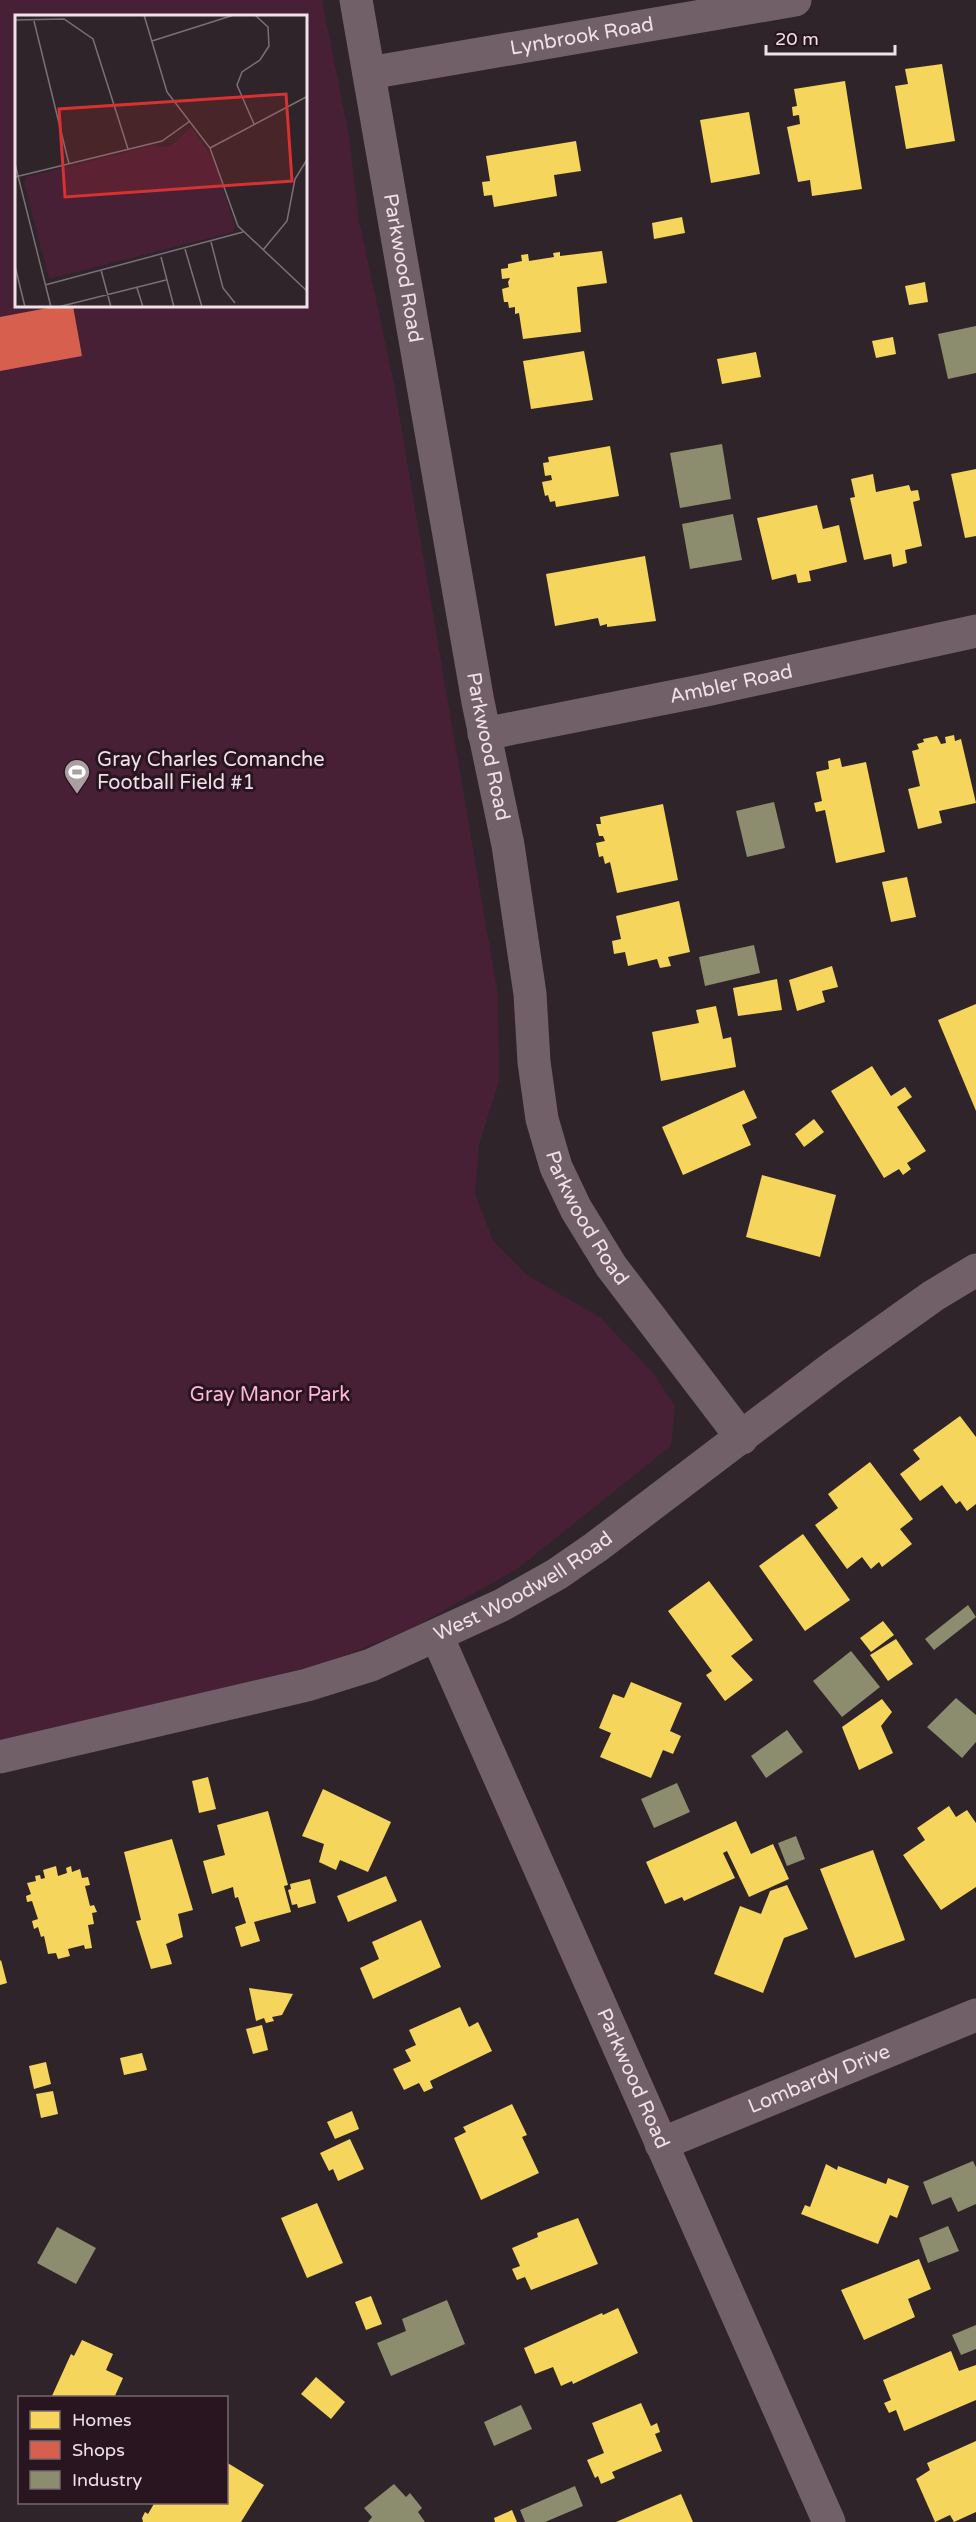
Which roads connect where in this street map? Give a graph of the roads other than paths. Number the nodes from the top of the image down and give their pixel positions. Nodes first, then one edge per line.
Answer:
1 (356, 0) edge
2 (795, 0) edge
3 (369, 73) junction
4 (976, 631) edge
5 (484, 734) junction
6 (976, 1270) edge
7 (742, 1438) junction
8 (437, 1636) junction
9 (0, 1757) edge
10 (976, 2015) edge
11 (661, 2144) junction
12 (829, 2522) edge

1 - 3 street, Parkwood Road
2 - 3 street, Lynbrook Road
3 - 5 street, Parkwood Road
4 - 5 street, Ambler Road
5 - 7 street, Parkwood Road
6 - 7 street, West Woodwell Road
7 - 8 street, West Woodwell Road
8 - 9 street, West Woodwell Road
8 - 11 street, Parkwood Road
10 - 11 street, Lombardy Drive
11 - 12 street, Parkwood Road

